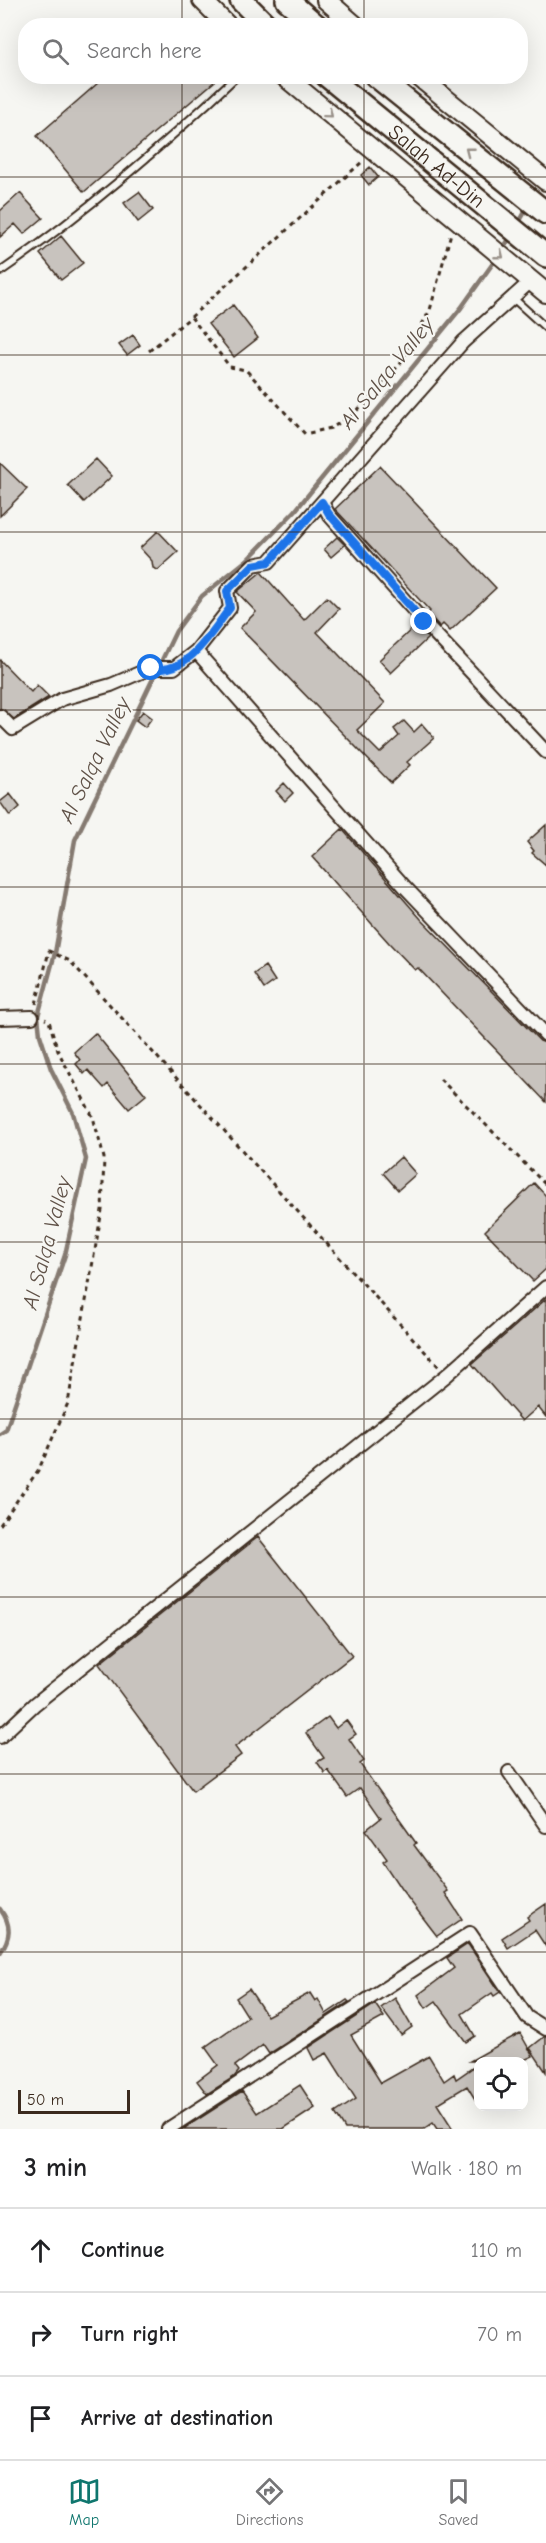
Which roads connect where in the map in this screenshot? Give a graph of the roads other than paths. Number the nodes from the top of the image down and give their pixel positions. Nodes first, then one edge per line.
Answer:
1 (201, 0) edge
2 (241, 0) edge
3 (287, 0) edge
4 (326, 0) edge
5 (220, 18) edge
6 (259, 18) edge
7 (308, 18) edge
8 (347, 18) edge
9 (229, 84) edge
10 (293, 84) edge
11 (337, 84) edge
12 (386, 84) edge
13 (428, 84) edge
14 (546, 181) edge
15 (546, 213) edge
16 (546, 255) edge
17 (0, 272) edge
18 (531, 281) junction
19 (546, 293) edge
20 (514, 299) junction
21 (546, 327) edge
22 (322, 502) junction
23 (196, 651) junction
24 (0, 716) edge
25 (546, 752) edge
26 (32, 1017) road end
27 (0, 1018) edge
28 (546, 1035) edge
29 (546, 1287) edge
30 (0, 1737) edge
31 (509, 1772) dead end
32 (546, 1826) edge
33 (546, 2029) edge
34 (168, 2129) edge

1 - 5 main road
2 - 6 highway
3 - 7 highway
4 - 8 main road
9 - 17 lane
10 -> 18 main road
11 - 16 highway, Salah Ad-Din
15 -> 12 highway, Salah Ad-Din
13 - 14 main road
18 - 19 main road
18 - 20 street
20 - 21 lane
20 - 22 street
22 - 23 street
22 - 25 street
23 - 24 street
23 - 28 street
26 - 27 street
29 - 30 street
31 - 32 street
33 - 34 street

